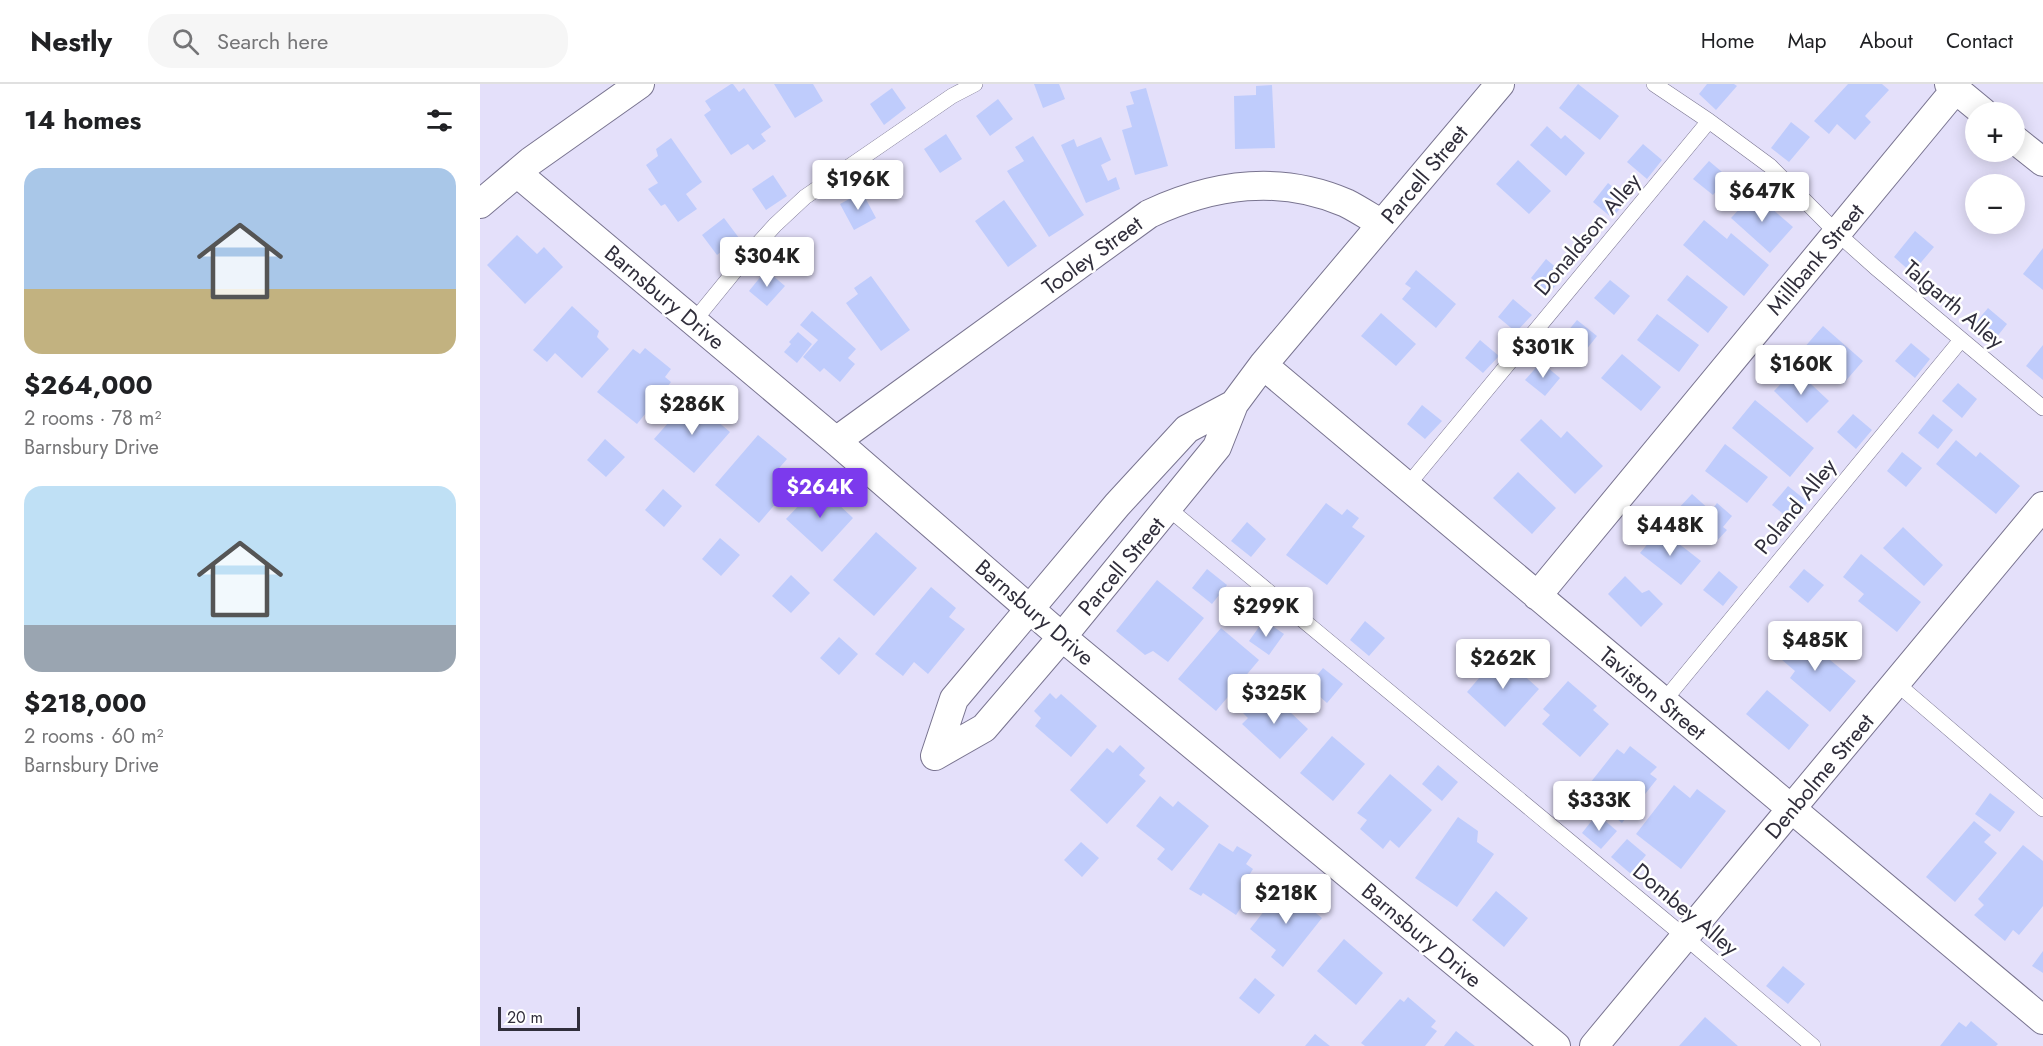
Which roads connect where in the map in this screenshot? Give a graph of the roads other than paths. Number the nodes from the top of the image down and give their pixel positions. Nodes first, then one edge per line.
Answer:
1 (640, 84) edge
2 (975, 84) edge
3 (1500, 84) edge
4 (1654, 84) edge
5 (1952, 87) edge
6 (1971, 102) edge
7 (1709, 121) junction
8 (2025, 148) edge
9 (2043, 162) edge
10 (517, 173) junction
11 (480, 204) edge
12 (1382, 224) junction
13 (1837, 233) junction
14 (694, 321) junction
15 (1961, 340) junction
16 (1263, 365) junction
17 (1234, 404) junction
18 (2043, 408) edge
19 (836, 441) junction
20 (1407, 486) junction
21 (2043, 506) edge
22 (1169, 509) junction
23 (1537, 596) junction
24 (1030, 609) junction
25 (1062, 637) junction
26 (1896, 683) junction
27 (1663, 702) junction
28 (2043, 808) edge
29 (1791, 809) junction
30 (1686, 937) junction
31 (2043, 1020) edge
32 (1556, 1046) edge
33 (1594, 1046) edge
34 (1813, 1046) edge

1 - 10 street
2 - 14 lane
3 - 12 street, Parcell Street
4 - 7 lane, Talgarth Alley
5 - 6 street
5 - 13 street, Millbank Street
7 - 13 lane, Talgarth Alley
7 - 20 lane, Donaldson Alley
8 - 9 street
10 - 11 street
10 - 14 street, Barnsbury Drive
12 - 16 street, Parcell Street
12 - 19 street, Tooley Street
13 - 15 lane, Talgarth Alley
13 - 23 street, Millbank Street
14 - 19 street, Barnsbury Drive
15 - 18 lane, Talgarth Alley
15 - 27 lane, Poland Alley
16 - 17 street, Parcell Street
16 - 20 street, Taviston Street
17 - 22 street, Parcell Street
17 - 24 street, Parcell Street
19 - 24 street, Barnsbury Drive
20 - 23 street, Taviston Street
21 - 26 street, Denbolme Street
22 - 25 street, Parcell Street
22 - 30 lane, Dombey Alley
23 - 27 street, Taviston Street
24 - 25 street, Barnsbury Drive
24 - 25 street, Parcell Street
25 - 32 street, Barnsbury Drive
26 - 28 lane
26 - 29 street, Denbolme Street
27 - 29 street, Taviston Street
29 - 30 street, Denbolme Street
29 - 31 street, Taviston Street
30 - 33 street, Denbolme Street
30 - 34 lane, Dombey Alley

